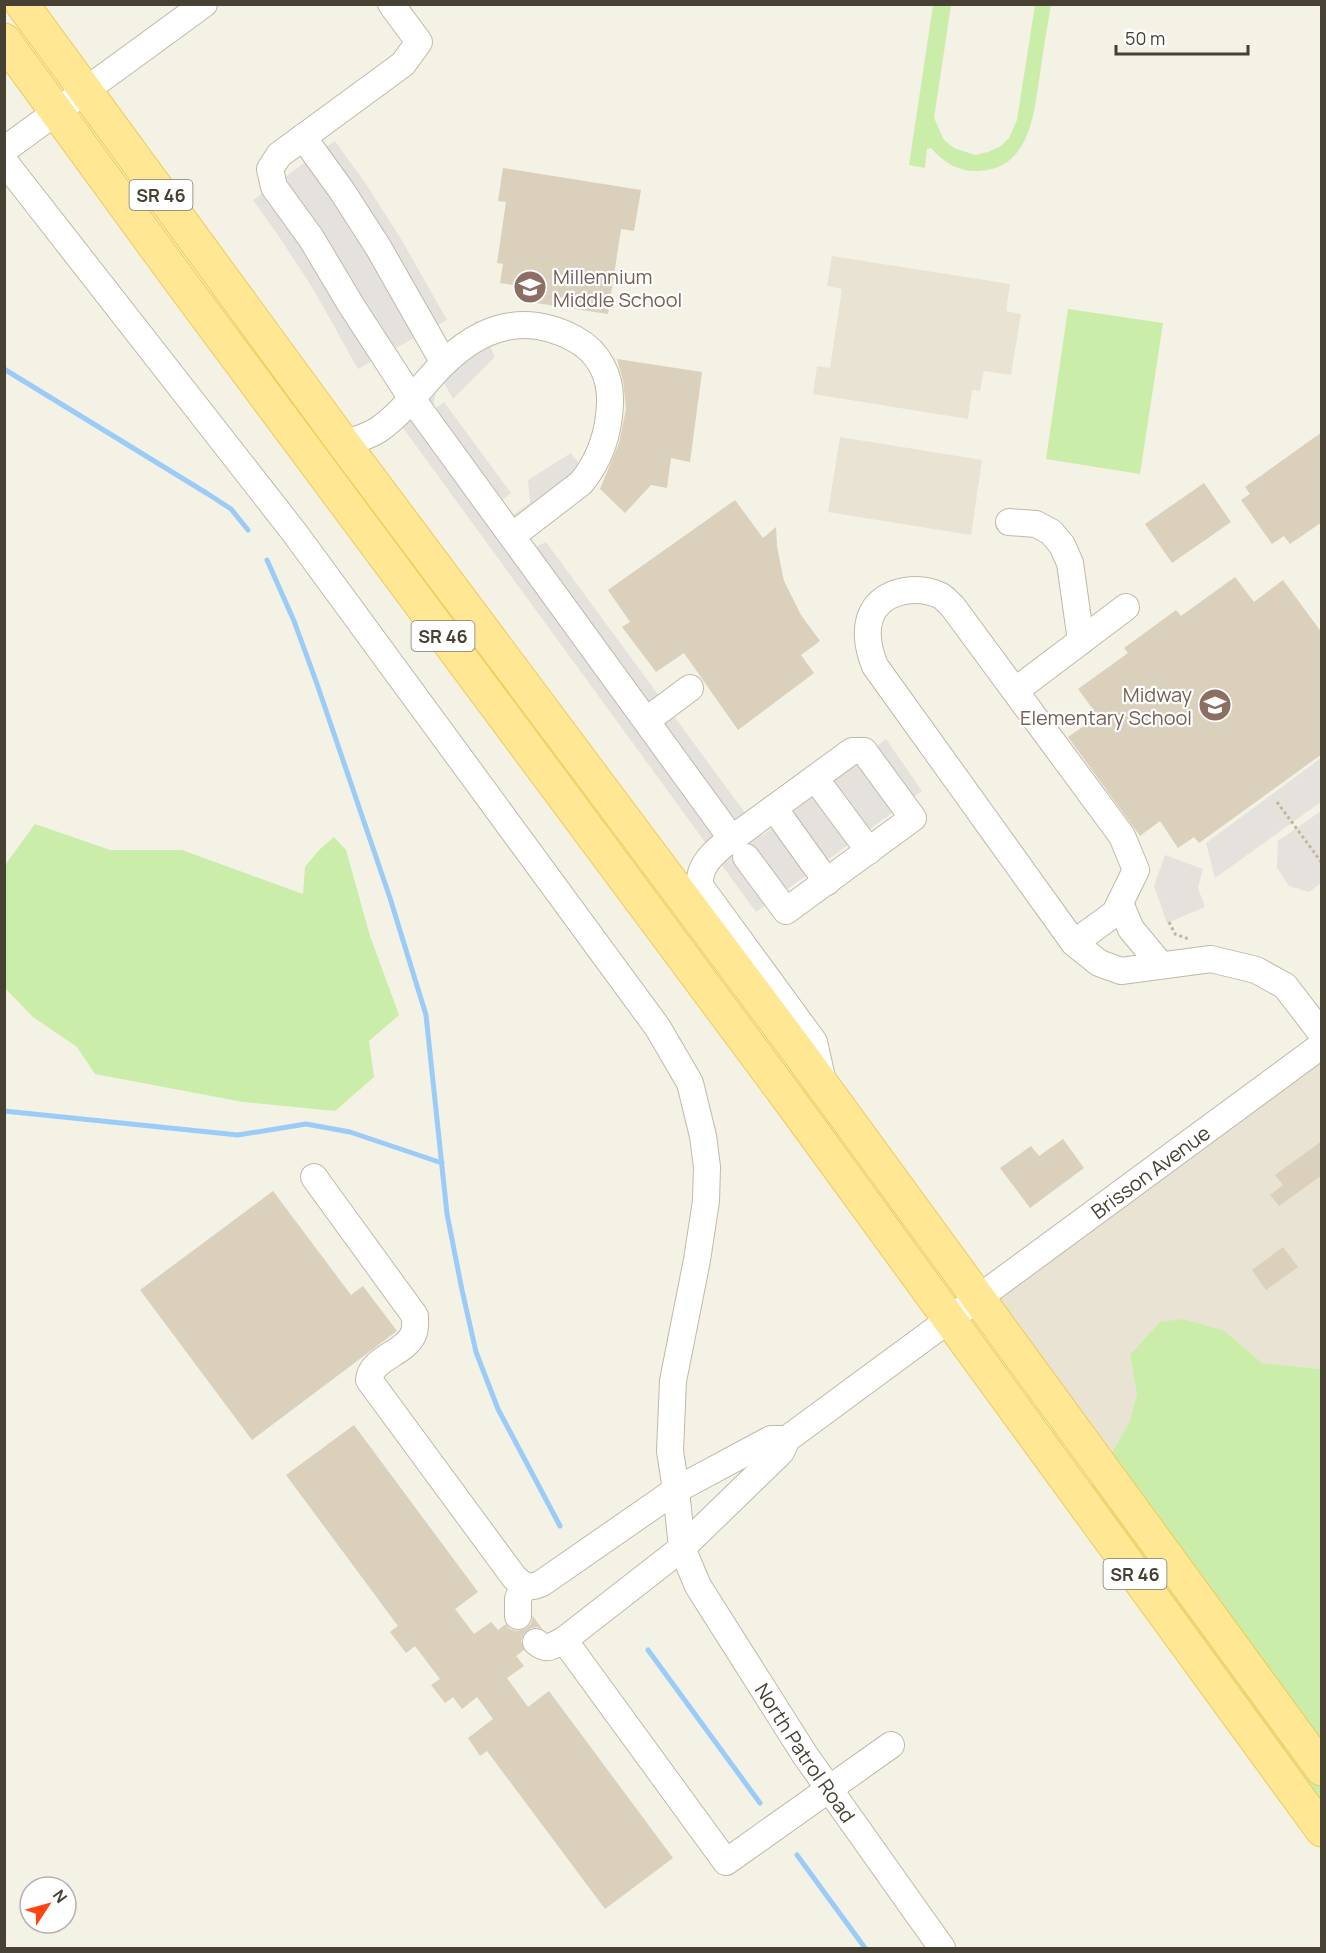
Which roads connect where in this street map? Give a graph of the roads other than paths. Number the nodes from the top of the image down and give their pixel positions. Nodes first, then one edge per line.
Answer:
1 (22, 4) edge
2 (204, 4) edge
3 (391, 4) edge
4 (4, 40) edge
5 (85, 91) junction
6 (56, 111) junction
7 (303, 137) junction
8 (4, 150) edge
9 (4, 161) edge
10 (444, 363) junction
11 (412, 399) junction
12 (344, 444) junction
13 (1009, 522) dead end
14 (512, 536) junction
15 (1126, 607) dead end
16 (1081, 641) junction
17 (690, 688) dead end
18 (1016, 690) junction
19 (647, 720) junction
20 (815, 777) junction
21 (774, 808) junction
22 (739, 848) junction
23 (868, 851) junction
24 (827, 882) junction
25 (1120, 903) junction
26 (1074, 943) junction
27 (1161, 964) junction
28 (1322, 1034) edge
29 (1322, 1045) edge
30 (825, 1089) junction
31 (314, 1177) dead end
32 (977, 1298) junction
33 (949, 1319) junction
34 (787, 1438) junction
35 (721, 1466) junction
36 (676, 1490) junction
37 (739, 1492) junction
38 (682, 1548) junction
39 (523, 1586) junction
40 (518, 1616) dead end
41 (564, 1640) junction
42 (536, 1642) dead end
43 (891, 1745) dead end
44 (1322, 1769) edge
45 (829, 1789) junction
46 (1322, 1830) edge
47 (942, 1948) edge

1 - 5 main road, SR 46
2 - 5 street
3 - 7 street
4 - 6 main road, SR 46
5 - 6 street
5 - 12 main road, SR 46
6 - 8 street
6 - 33 main road, SR 46
7 - 10 street
7 - 11 street
9 - 36 street, North Patrol Road
10 - 11 street
10 - 14 street
11 - 12 street
11 - 14 street
12 - 30 main road, SR 46
13 - 16 street
14 - 19 street
15 - 16 street
16 - 18 street
17 - 19 street
18 - 25 street
18 - 26 street
19 - 22 street
20 - 21 street
20 - 23 street
20 - 23 street
21 - 22 street
21 - 24 street
22 - 24 street
22 - 30 street
23 - 24 street
25 - 26 street
25 - 27 street
26 - 27 street
27 - 28 street
29 - 32 street, Brisson Avenue
30 - 32 main road, SR 46
31 - 39 street
32 - 33 street
32 - 44 main road, SR 46
33 - 34 street
33 - 46 main road, SR 46
34 - 35 street
34 - 37 street
35 - 36 street
35 - 37 street
36 - 38 street, North Patrol Road
36 - 39 street
37 - 38 street
38 - 41 street
38 - 45 street, North Patrol Road
39 - 40 street
41 - 42 street
41 - 45 street
43 - 45 street
45 - 47 street, North Patrol Road

